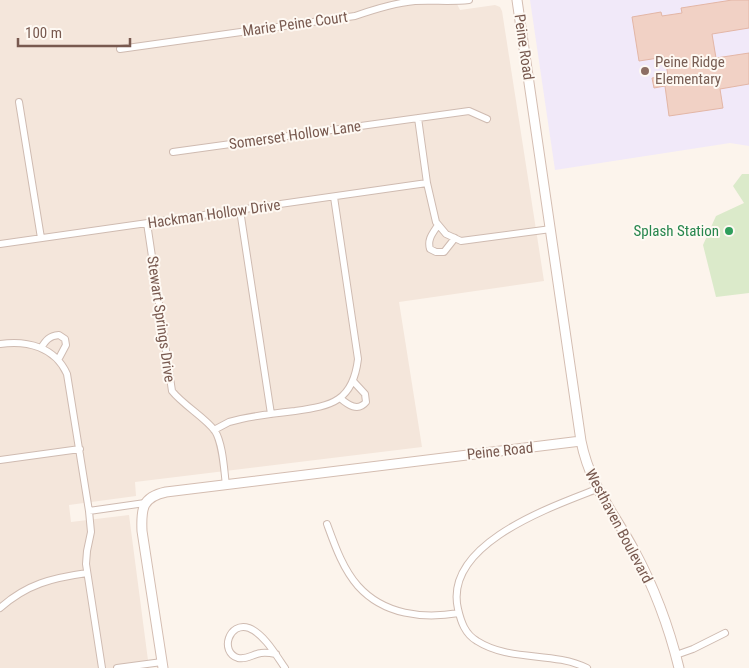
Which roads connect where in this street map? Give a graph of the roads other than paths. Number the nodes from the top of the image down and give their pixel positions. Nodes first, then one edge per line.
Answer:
1 (470, 0) edge
2 (517, 0) edge
3 (120, 49) dead end
4 (19, 102) dead end
5 (418, 118) junction
6 (487, 119) dead end
7 (173, 152) dead end
8 (427, 183) junction
9 (334, 197) junction
10 (240, 210) junction
11 (146, 223) junction
12 (438, 225) junction
13 (551, 229) junction
14 (41, 238) junction
15 (455, 238) junction
16 (0, 244) edge
17 (0, 344) edge
18 (41, 348) junction
19 (58, 360) junction
20 (353, 381) junction
21 (340, 398) junction
22 (271, 414) junction
23 (214, 430) junction
24 (581, 441) junction
25 (80, 449) junction
26 (0, 460) edge
27 (226, 485) junction
28 (597, 489) junction
29 (145, 504) junction
30 (89, 511) junction
31 (327, 524) dead end
32 (87, 573) junction
33 (0, 608) edge
34 (459, 613) junction
35 (725, 633) dead end
36 (276, 654) junction
37 (676, 655) junction
38 (163, 665) edge
39 (102, 668) edge
40 (117, 668) edge
41 (285, 668) edge
42 (587, 668) edge
43 (679, 668) edge

1 - 3 street, Marie Peine Court
2 - 13 street, Peine Road
4 - 14 street
5 - 6 street, Somerset Hollow Lane
5 - 7 street, Somerset Hollow Lane
5 - 8 street
8 - 9 street, Hackman Hollow Drive
8 - 12 street
9 - 10 street, Hackman Hollow Drive
9 - 20 street
10 - 11 street, Hackman Hollow Drive
10 - 22 street
11 - 14 street, Hackman Hollow Drive
11 - 23 street, Stewart Springs Drive
12 - 15 street
12 - 15 street
13 - 15 street
13 - 24 street, Peine Road
14 - 16 street, Hackman Hollow Drive
17 - 18 street
18 - 19 street
18 - 19 street
19 - 25 street
20 - 21 street
20 - 21 street
21 - 22 street
22 - 23 street
23 - 27 street
24 - 27 street, Peine Road
24 - 28 street, Westhaven Boulevard
25 - 26 street
25 - 30 street
27 - 29 street, Peine Road
28 - 34 street
28 - 37 street, Westhaven Boulevard
29 - 30 street
29 - 38 street
30 - 32 street
31 - 34 street
32 - 33 street
32 - 39 street
34 - 42 street
35 - 37 street
36 - 36 street
36 - 41 street
37 - 43 street, Westhaven Boulevard
38 - 40 street

